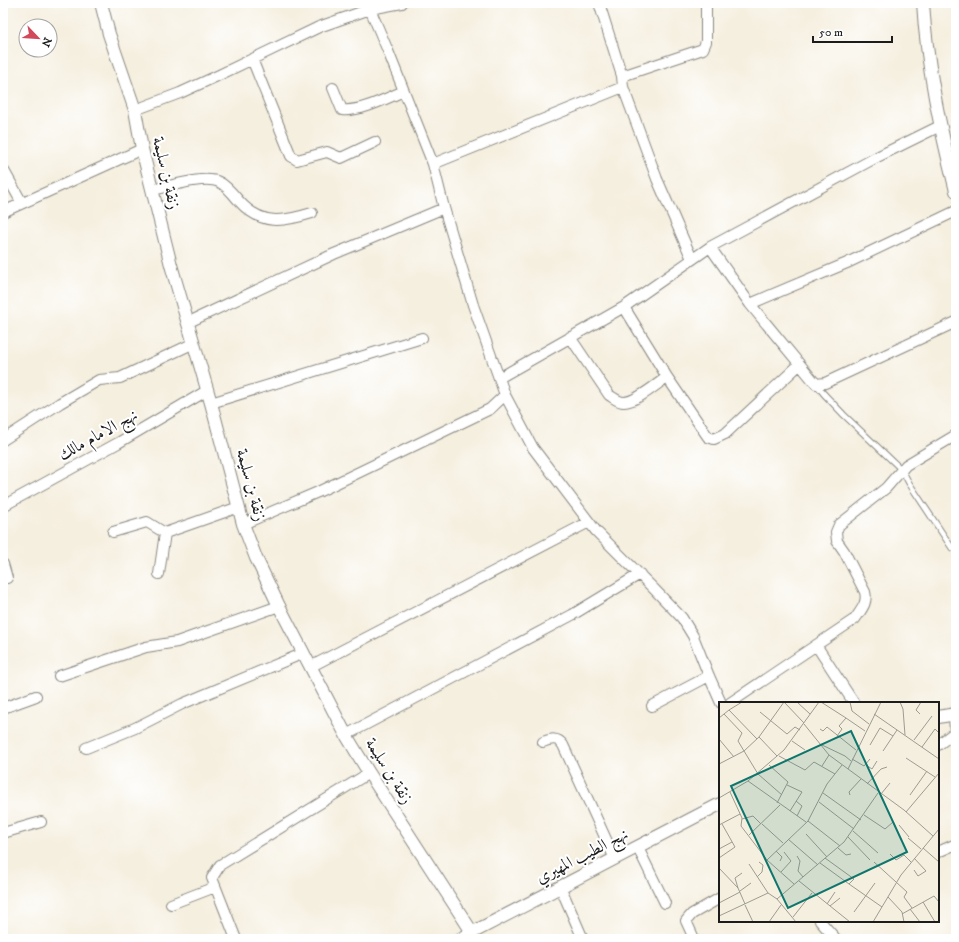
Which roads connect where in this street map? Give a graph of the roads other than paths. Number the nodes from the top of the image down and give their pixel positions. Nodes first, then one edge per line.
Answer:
1 (101, 3) edge
2 (402, 3) edge
3 (598, 3) edge
4 (706, 3) edge
5 (923, 3) edge
6 (370, 9) junction
7 (252, 59) junction
8 (622, 82) junction
9 (332, 88) dead end
10 (404, 91) junction
11 (135, 110) junction
12 (940, 126) junction
13 (375, 142) dead end
14 (142, 149) junction
15 (433, 164) junction
16 (3, 169) edge
17 (152, 190) junction
18 (956, 191) edge
19 (22, 203) junction
20 (444, 208) junction
21 (956, 211) edge
22 (3, 212) edge
23 (312, 213) dead end
24 (710, 247) junction
25 (692, 259) junction
26 (750, 304) junction
27 (624, 307) junction
28 (189, 322) junction
29 (956, 322) edge
30 (570, 337) junction
31 (422, 338) dead end
32 (194, 343) junction
33 (800, 365) junction
34 (668, 377) junction
35 (499, 378) junction
36 (816, 384) junction
37 (208, 390) junction
38 (504, 395) junction
39 (211, 402) junction
40 (956, 435) edge
41 (3, 440) edge
42 (902, 470) junction
43 (3, 506) edge
44 (239, 507) junction
45 (589, 522) junction
46 (243, 524) junction
47 (113, 532) dead end
48 (165, 533) junction
49 (952, 548) dead end
50 (3, 564) edge
51 (158, 574) dead end
52 (640, 574) junction
53 (7, 578) dead end
54 (279, 606) junction
55 (816, 645) junction
56 (304, 653) junction
57 (310, 667) junction
58 (58, 676) dead end
59 (709, 676) junction
60 (36, 696) dead end
61 (721, 702) edge
62 (731, 702) edge
63 (853, 702) edge
64 (652, 706) dead end
65 (3, 708) edge
66 (955, 715) edge
67 (939, 717) edge
68 (346, 735) junction
69 (543, 742) dead end
70 (939, 743) edge
71 (86, 748) dead end
72 (369, 773) junction
73 (719, 806) edge
74 (41, 822) dead end
75 (3, 833) edge
76 (956, 844) edge
77 (638, 848) junction
78 (939, 852) edge
79 (615, 859) junction
80 (560, 886) junction
81 (215, 887) junction
82 (719, 899) edge
83 (665, 903) dead end
84 (171, 904) dead end
85 (821, 922) edge
86 (472, 932) junction
87 (831, 938) edge
88 (236, 939) edge
89 (460, 939) edge
90 (583, 939) edge
91 (693, 939) edge

1 - 11 street, زنقة بن سليمة
2 - 6 street
3 - 8 street
4 - 8 street
5 - 12 street
6 - 7 street
6 - 10 street
7 - 11 street
7 - 13 street
8 - 15 street
8 - 25 street
9 - 10 street
10 - 15 street
11 - 14 street, زنقة بن سليمة
12 - 18 street
12 - 24 street
14 - 17 street, زنقة بن سليمة
14 - 19 street
15 - 20 street
16 - 19 street
17 - 23 street
17 - 28 street, زنقة بن سليمة
19 - 22 street
20 - 28 street
20 - 35 street
21 - 26 street
24 - 25 street
24 - 26 street
25 - 27 street
26 - 33 street
27 - 30 street
27 - 34 street
28 - 32 street, زنقة بن سليمة
29 - 36 street
30 - 34 street
30 - 35 street
31 - 39 street
32 - 37 street, زنقة بن سليمة
32 - 41 street
33 - 34 street
33 - 36 street
35 - 38 street
36 - 42 lane
37 - 39 street, زنقة بن سليمة
37 - 43 street, نهج الامام مالك
38 - 45 street
38 - 46 street
39 - 44 street, زنقة بن سليمة
40 - 42 street
42 - 49 lane
42 - 55 street
44 - 46 street, زنقة بن سليمة
44 - 48 street
45 - 52 street
45 - 57 street
46 - 54 street, زنقة بن سليمة
47 - 48 street
48 - 51 street
50 - 53 street
52 - 59 street
52 - 68 street
54 - 56 street, زنقة بن سليمة
54 - 58 street
55 - 62 street
55 - 63 street
56 - 57 street, زنقة بن سليمة
56 - 71 street
57 - 68 street, زنقة بن سليمة
59 - 61 street
59 - 64 street
60 - 65 street
66 - 67 street
66 - 70 street
68 - 72 street, زنقة بن سليمة
69 - 79 street
72 - 81 street
72 - 86 street, زنقة بن سليمة
73 - 77 street, نهج الطيب المهيري
74 - 75 street
76 - 78 street
77 - 79 street, نهج الطيب المهيري
77 - 83 street
79 - 80 street, نهج الطيب المهيري
80 - 86 street, نهج الطيب المهيري
80 - 90 street
81 - 84 street
81 - 88 street
82 - 91 street
85 - 87 street
86 - 89 street, نهج الطيب المهيري

